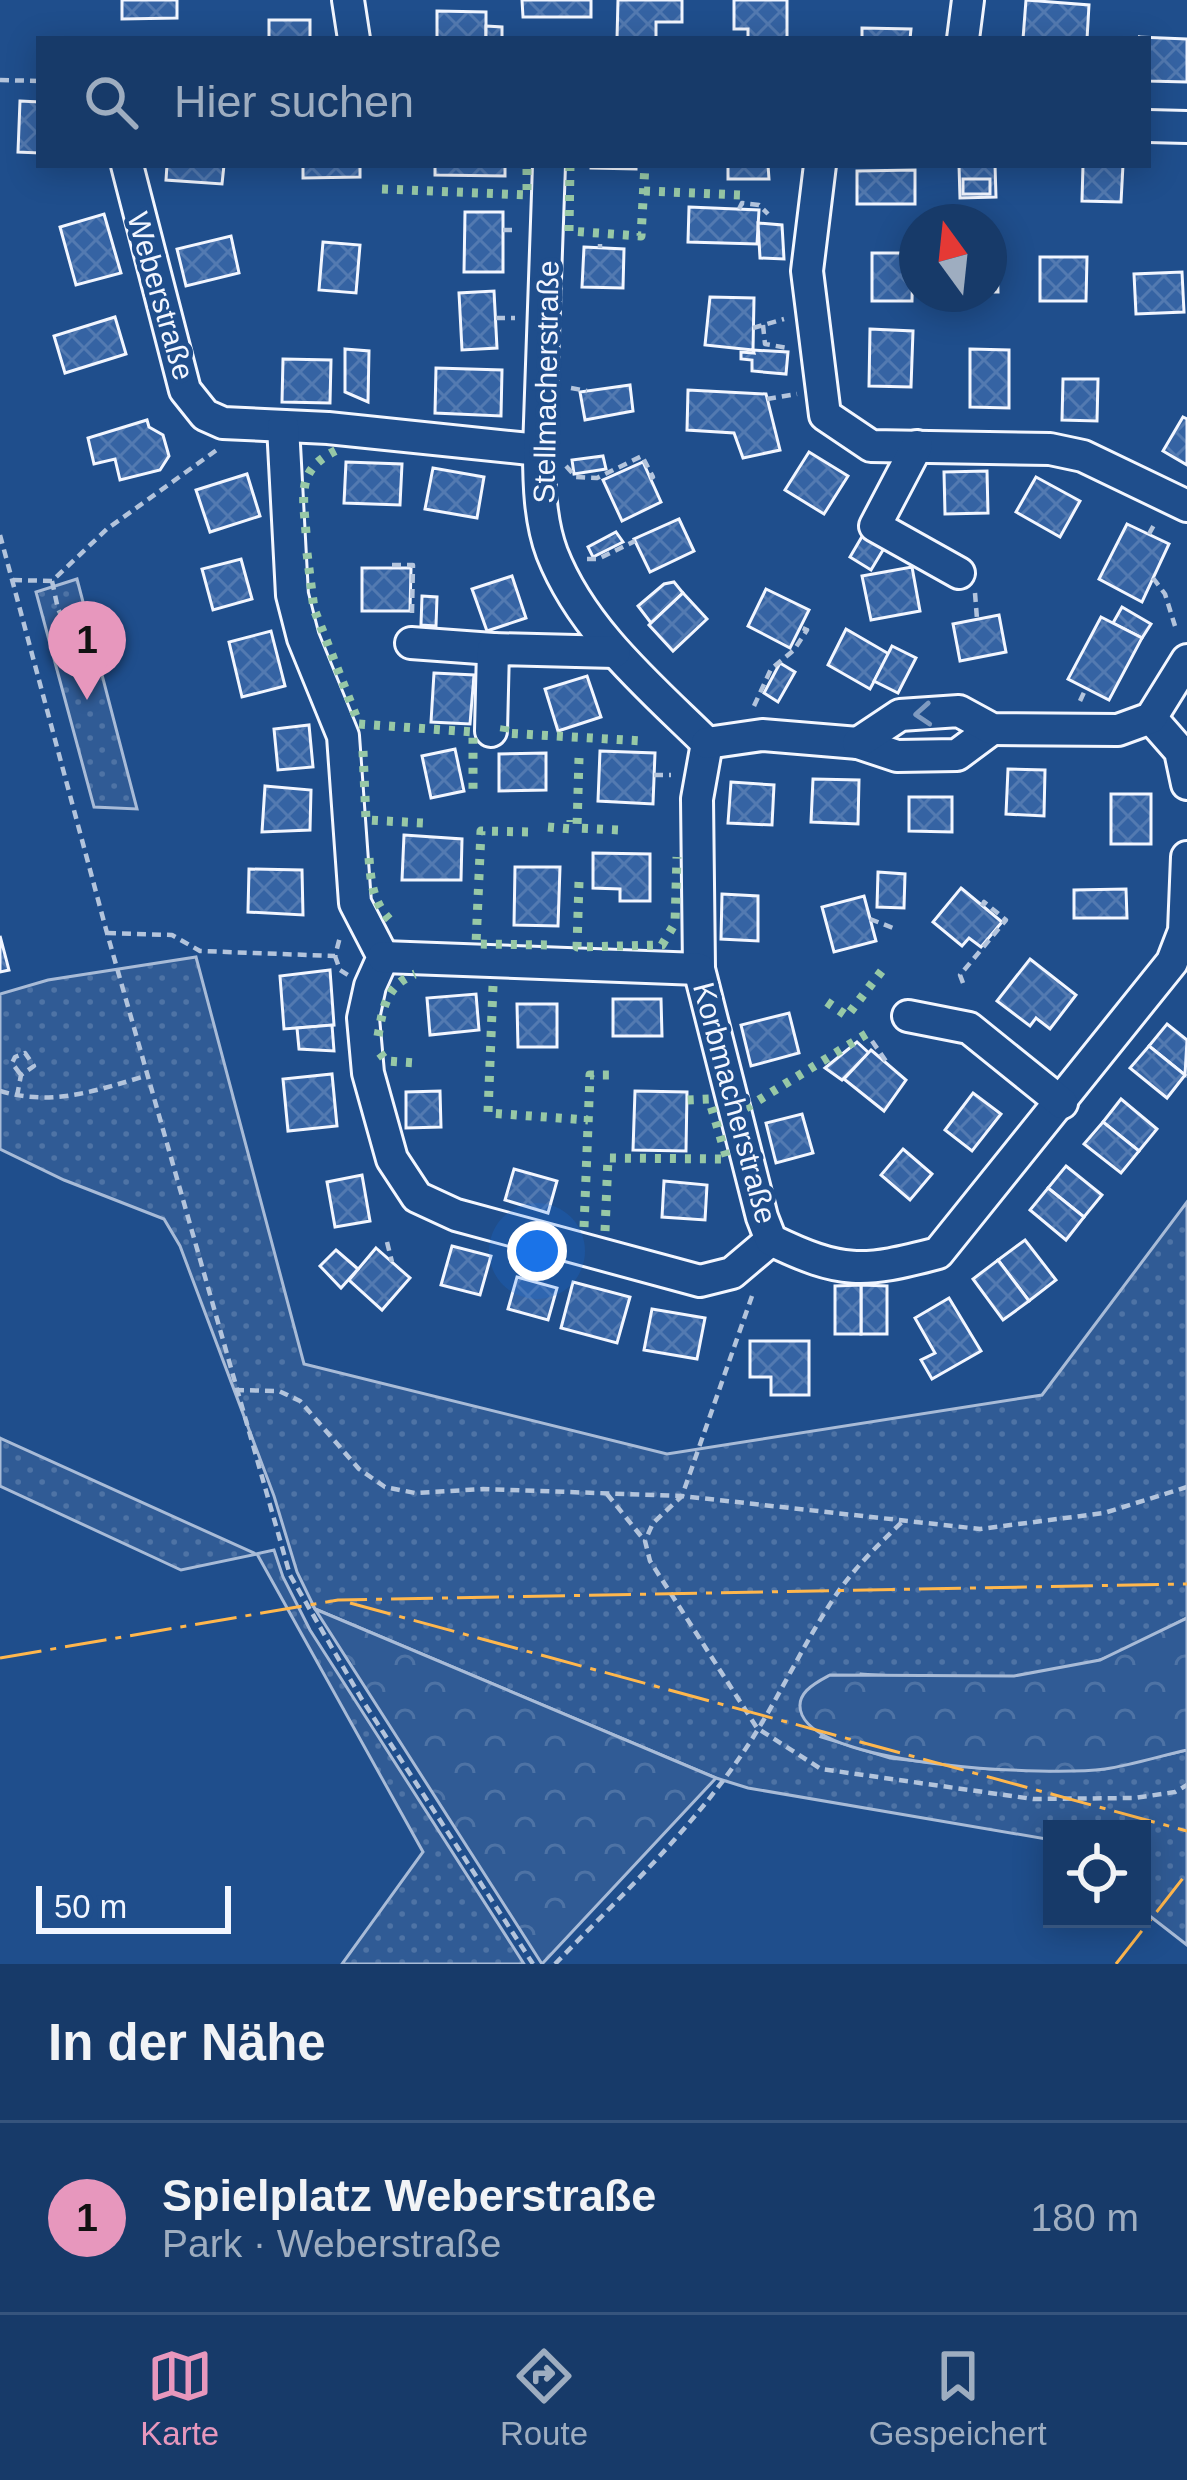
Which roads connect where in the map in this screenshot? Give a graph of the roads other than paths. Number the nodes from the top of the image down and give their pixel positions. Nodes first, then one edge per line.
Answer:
1 (348, 0) edge
2 (968, 0) edge
3 (354, 36) edge
4 (963, 36) edge
5 (1151, 126) edge
6 (1187, 127) edge
7 (128, 168) edge
8 (549, 168) edge
9 (820, 168) edge
10 (283, 426) junction
11 (917, 446) junction
12 (539, 450) junction
13 (1187, 506) edge
14 (967, 577) road end
15 (411, 643) road end
16 (494, 649) junction
17 (615, 652) junction
18 (1187, 660) edge
19 (1151, 718) junction
20 (992, 729) junction
21 (491, 731) dead end
22 (857, 742) junction
23 (707, 743) junction
24 (1187, 784) edge
25 (1187, 857) edge
26 (383, 957) junction
27 (699, 969) junction
28 (908, 1016) dead end
29 (1062, 1103) junction
30 (771, 1240) junction

1 - 3 street
2 - 4 street
5 - 6 street
7 - 10 street, Weberstraße
8 - 12 street, Stellmacherstraße
9 - 11 street
10 - 12 street
10 - 26 street
11 - 13 street
11 - 14 street
12 - 17 street, Stellmacherstraße
15 - 16 street
16 - 17 street
16 - 21 street
17 - 23 street, Stellmacherstraße
18 - 19 street
19 - 20 street
19 - 24 street
20 - 22 street
20 -> 22 street
22 - 23 street
23 - 27 street, Korbmacherstraße
25 - 29 street, Korbmacherstraße
26 - 27 street
26 - 30 street
27 - 30 street, Korbmacherstraße
28 - 29 street
29 - 30 street, Korbmacherstraße

